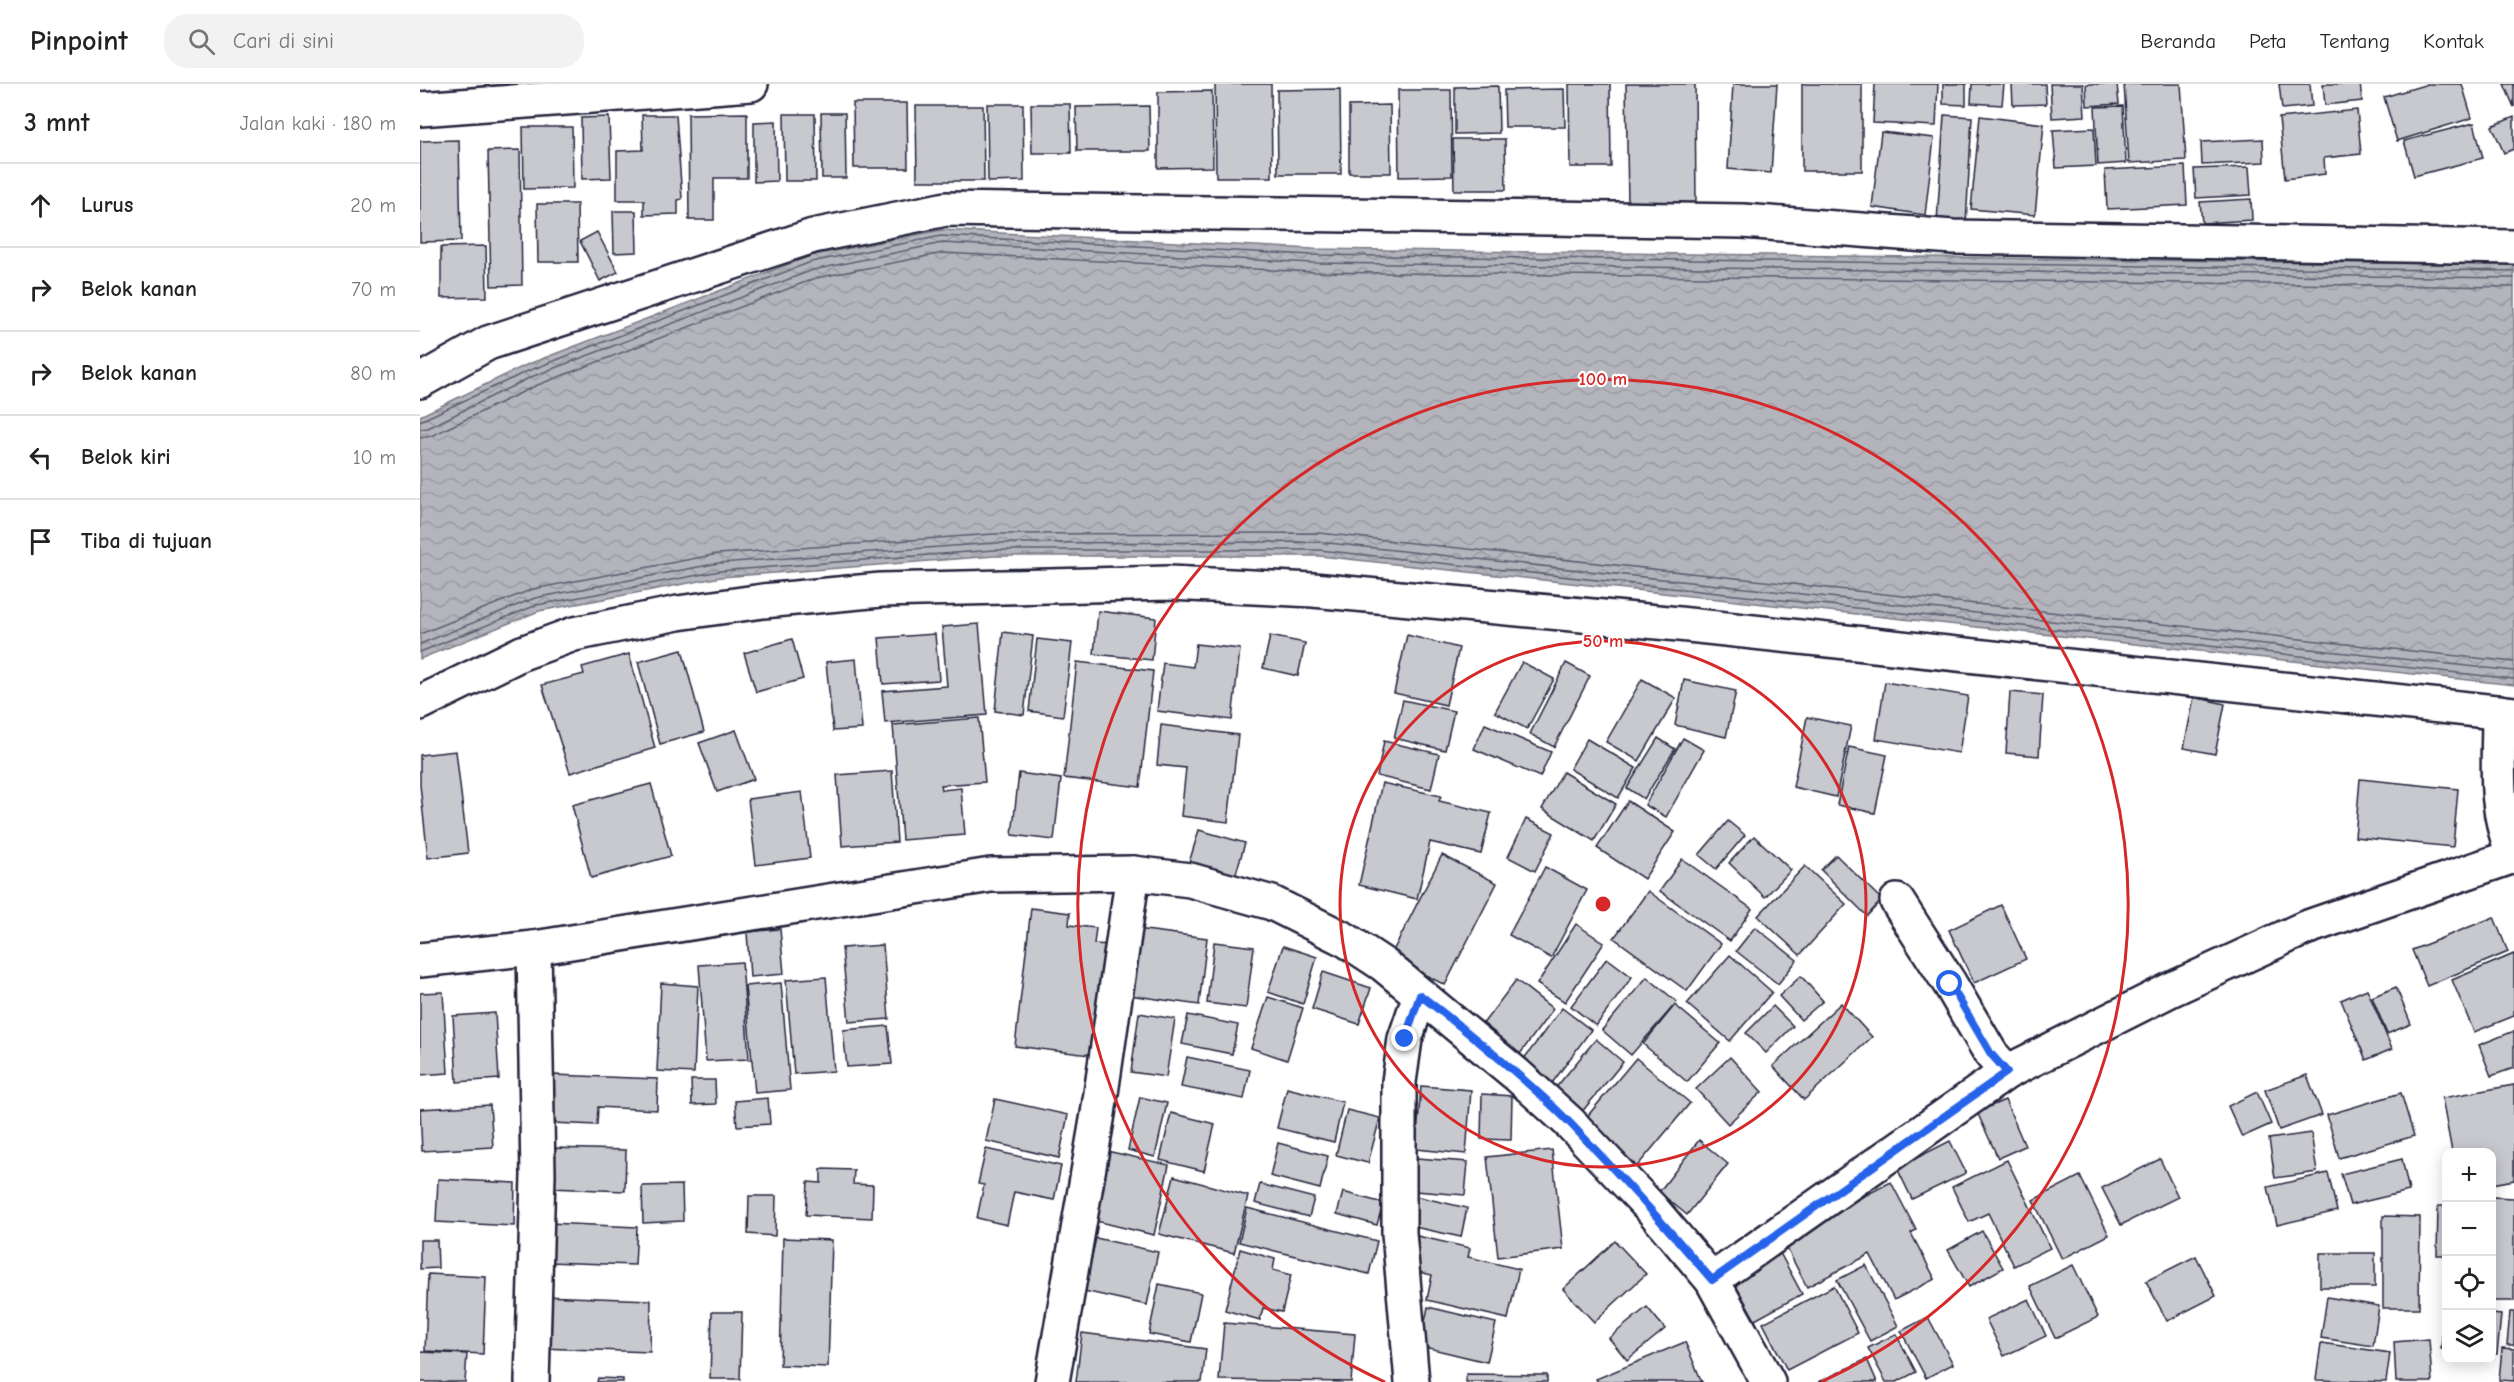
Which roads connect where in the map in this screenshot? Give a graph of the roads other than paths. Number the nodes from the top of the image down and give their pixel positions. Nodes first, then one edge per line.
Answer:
1 (751, 84) edge
2 (420, 108) edge
3 (2514, 247) edge
4 (420, 381) edge
5 (420, 703) edge
6 (2507, 713) edge
7 (2514, 856) edge
8 (1133, 873) junction
9 (1897, 901) dead end
10 (534, 948) junction
11 (420, 960) edge
12 (1420, 995) junction
13 (2007, 1072) junction
14 (1712, 1280) junction
15 (532, 1382) edge
16 (1052, 1382) edge
17 (1412, 1382) edge
18 (1768, 1382) edge

1 - 2 street
3 - 4 street
5 - 6 street
6 - 7 street
7 - 13 street
8 - 10 street
8 - 12 street
8 - 16 street
9 - 13 street
10 - 11 street
10 - 15 street
12 - 14 street
12 - 17 street
13 - 14 street
14 - 18 street

